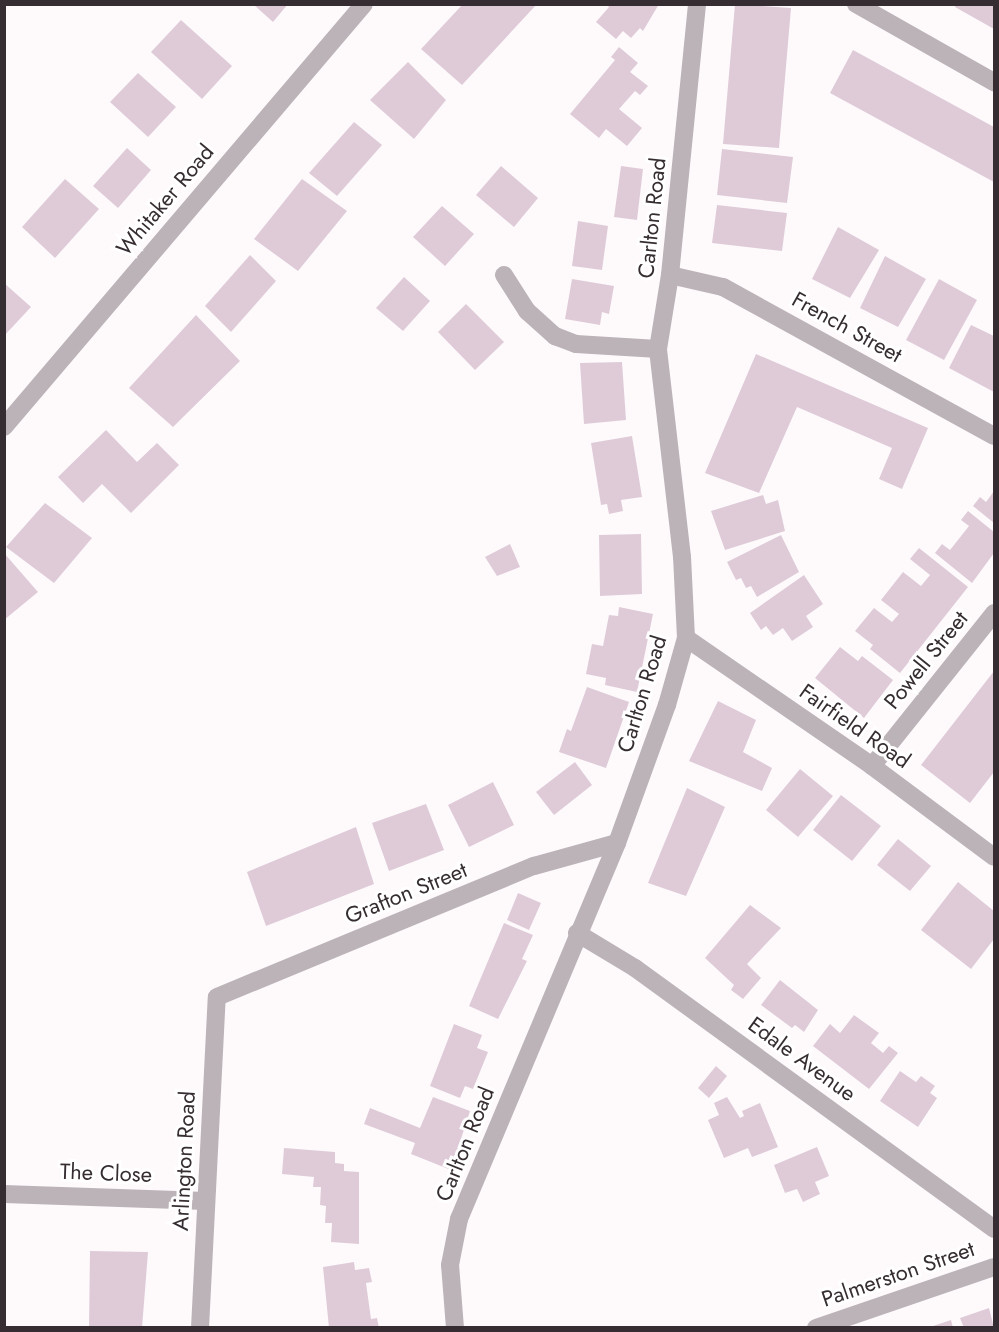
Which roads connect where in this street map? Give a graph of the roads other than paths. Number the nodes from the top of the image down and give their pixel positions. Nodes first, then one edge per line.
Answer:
1 (364, 4) edge
2 (697, 4) edge
3 (856, 4) edge
4 (994, 82) edge
5 (504, 275) dead end
6 (670, 275) junction
7 (658, 349) junction
8 (4, 427) edge
9 (994, 436) edge
10 (994, 613) edge
11 (686, 638) junction
12 (872, 766) junction
13 (617, 843) junction
14 (994, 857) edge
15 (577, 933) junction
16 (217, 997) joint
17 (4, 1194) edge
18 (206, 1201) junction
19 (994, 1229) edge
20 (994, 1267) edge
21 (200, 1328) edge
22 (455, 1328) edge
23 (816, 1328) edge

1 - 8 street, Whitaker Road
2 - 6 street, Carlton Road
3 - 4 street
5 - 7 street
6 - 7 street, Carlton Road
6 - 9 street, French Street
7 - 11 street, Carlton Road
10 - 12 street, Powell Street
11 - 12 street, Fairfield Road
11 - 13 street, Carlton Road
12 - 14 street, Fairfield Road
13 - 15 street, Carlton Road
13 - 16 street, Grafton Street
15 - 19 street, Edale Avenue
15 - 22 street, Carlton Road
16 - 18 street, Arlington Road
17 - 18 street, The Close
18 - 21 street, Arlington Road
20 - 23 street, Palmerston Street

